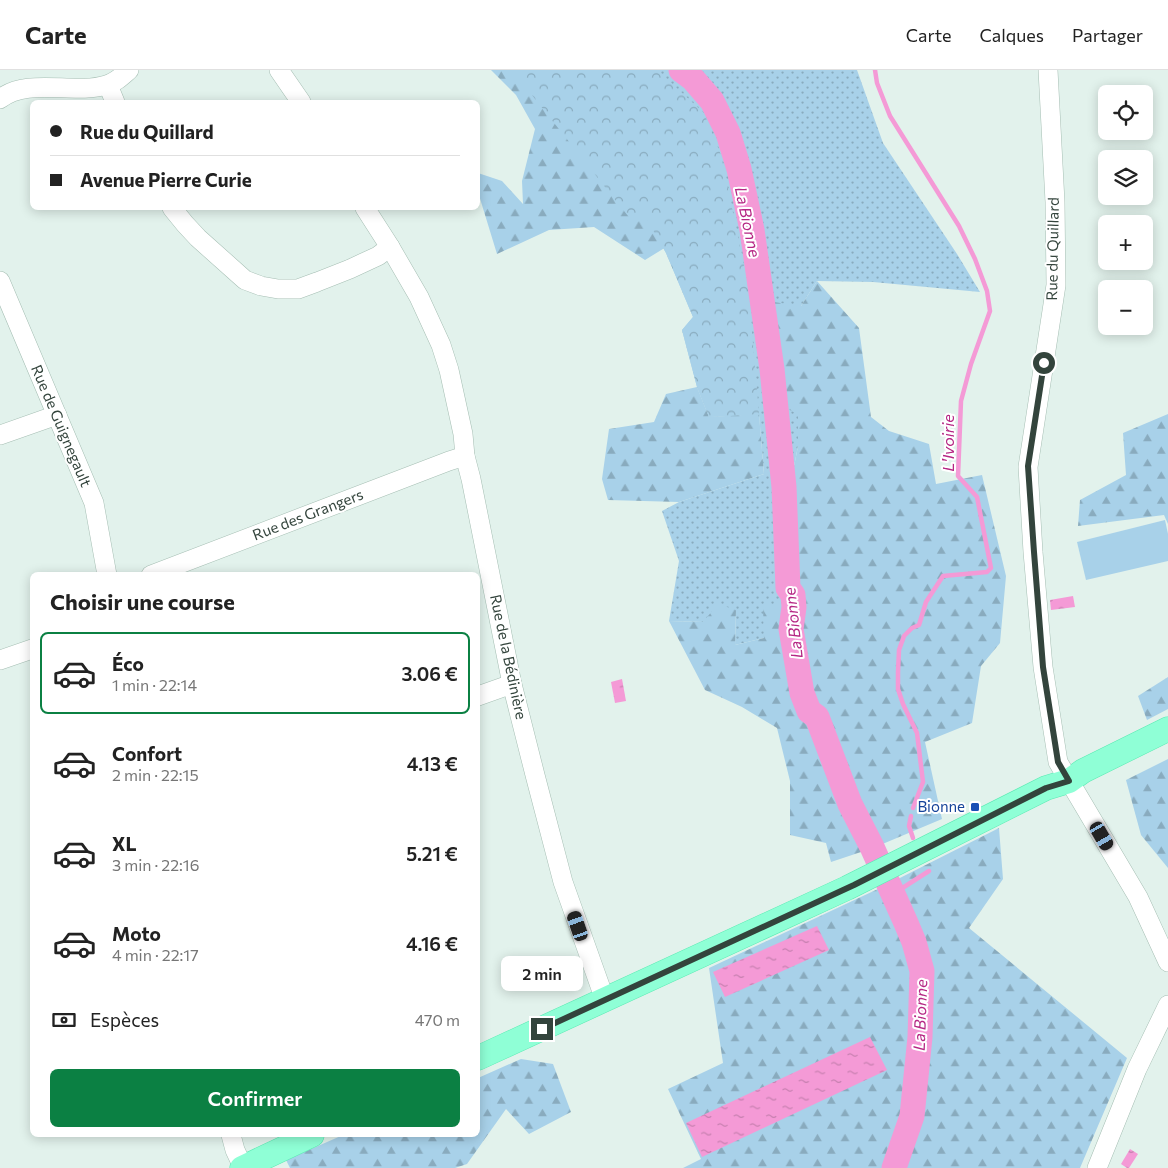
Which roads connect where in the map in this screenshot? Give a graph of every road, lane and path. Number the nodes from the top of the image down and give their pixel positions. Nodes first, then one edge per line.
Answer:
1 (129, 70) edge
2 (279, 70) edge
3 (1048, 70) edge
4 (108, 85) junction
5 (0, 99) edge
6 (114, 100) edge
7 (300, 100) edge
8 (174, 210) edge
9 (366, 210) edge
10 (390, 246) junction
11 (0, 282) edge
12 (57, 415) junction
13 (0, 435) edge
14 (465, 456) junction
15 (106, 572) edge
16 (159, 572) edge
17 (30, 651) edge
18 (0, 660) edge
19 (512, 684) junction
20 (480, 695) edge
21 (1168, 729) edge
22 (1069, 781) junction
23 (1168, 962) edge
24 (605, 1000) junction
25 (1168, 1005) edge
26 (480, 1057) edge
27 (232, 1137) edge
28 (308, 1137) edge
29 (242, 1168) edge
30 (1097, 1168) edge

1 - 4 street
2 - 7 street
3 - 22 street, Rue du Quillard
4 - 5 street
4 - 6 street
8 - 10 street
9 - 10 street, Rue de la Bédinière
10 - 14 street, Rue de la Bédinière
11 - 12 street, Rue de Guignegault
12 - 13 street
12 - 15 street, Rue de Guignegault
14 - 16 street, Rue des Grangers
14 - 19 street, Rue de la Bédinière
17 - 18 street
19 - 20 street
19 - 24 street, Rue de la Bédinière
21 - 22 main road
22 - 23 street, Rue du Quillard
22 - 24 main road
24 - 26 main road
25 - 30 street
27 - 29 street
28 - 29 main road

